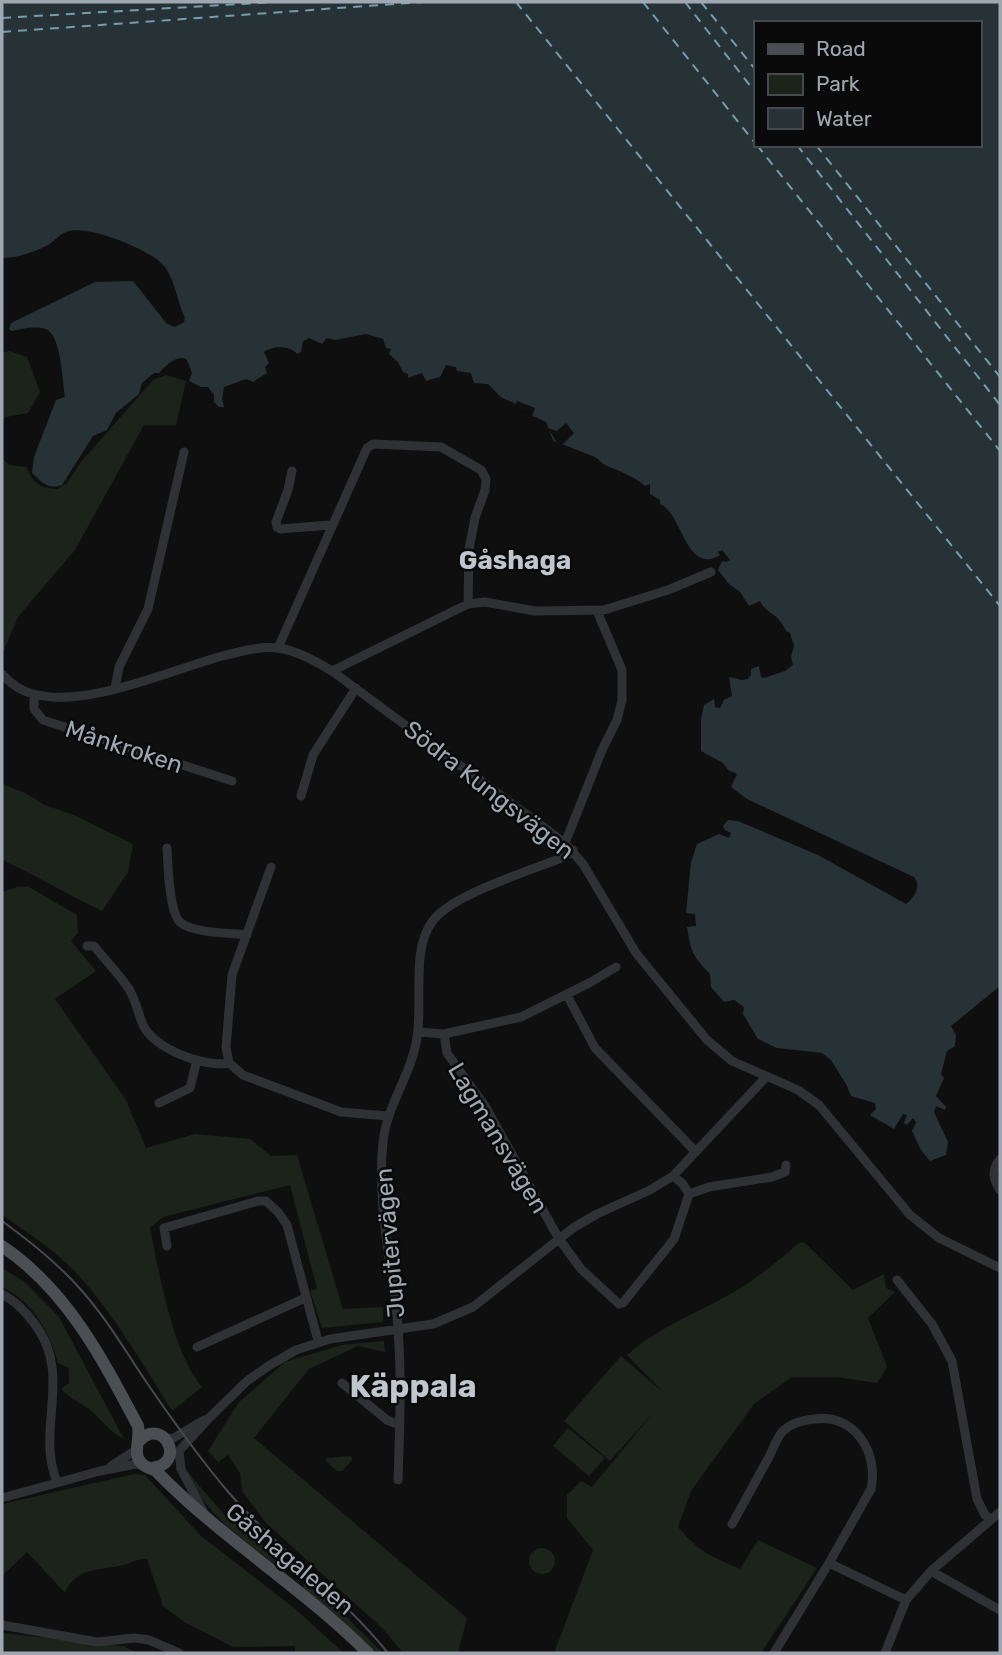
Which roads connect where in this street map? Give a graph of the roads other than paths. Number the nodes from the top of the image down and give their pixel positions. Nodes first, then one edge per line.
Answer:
1 (184, 452) dead end
2 (292, 471) dead end
3 (331, 526) junction
4 (711, 572) dead end
5 (468, 604) junction
6 (597, 611) junction
7 (278, 648) junction
8 (332, 671) junction
9 (2, 674) edge
10 (115, 688) junction
11 (356, 688) junction
12 (34, 695) junction
13 (232, 781) dead end
14 (301, 796) dead end
15 (565, 843) junction
16 (167, 848) dead end
17 (573, 850) junction
18 (271, 867) dead end
19 (247, 935) junction
20 (87, 946) dead end
21 (616, 967) dead end
22 (567, 995) junction
23 (418, 1032) junction
24 (444, 1034) junction
25 (197, 1060) junction
26 (229, 1063) junction
27 (766, 1077) junction
28 (159, 1103) dead end
29 (388, 1116) junction
30 (696, 1152) junction
31 (1000, 1159) edge
32 (786, 1165) dead end
33 (673, 1176) junction
34 (1000, 1190) edge
35 (689, 1194) junction
36 (559, 1239) junction
37 (2, 1246) edge
38 (167, 1246) dead end
39 (1000, 1268) edge
40 (897, 1280) dead end
41 (2, 1294) edge
42 (305, 1298) junction
43 (398, 1330) junction
44 (318, 1341) junction
45 (197, 1347) dead end
46 (342, 1383) dead end
47 (117, 1386) junction
48 (209, 1418) junction
49 (399, 1425) junction
50 (159, 1435) junction
51 (138, 1446) junction
52 (172, 1455) junction
53 (148, 1466) junction
54 (100, 1471) junction
55 (398, 1480) dead end
56 (57, 1482) junction
57 (2, 1497) edge
58 (186, 1498) junction
59 (1000, 1512) edge
60 (991, 1519) junction
61 (213, 1522) junction
62 (732, 1524) dead end
63 (829, 1563) junction
64 (931, 1571) junction
65 (906, 1600) junction
66 (1000, 1610) edge
67 (2, 1625) edge
68 (179, 1653) edge
69 (368, 1653) edge
70 (775, 1653) edge
71 (885, 1653) edge

1 - 10 street
2 - 3 street
3 - 5 street
3 - 7 street
4 - 6 street
5 - 6 street
5 - 8 street
6 - 15 street
7 - 8 street, Södra Kungsvägen
7 - 10 street, Södra Kungsvägen
8 - 11 street, Södra Kungsvägen
9 - 12 street, Södra Kungsvägen
10 - 12 street, Södra Kungsvägen
11 - 14 street
11 - 15 street, Södra Kungsvägen
12 - 13 street, Månkroken
15 - 17 street, Södra Kungsvägen
16 - 19 street
17 - 23 street, Jupitervägen
17 - 27 street, Södra Kungsvägen
18 - 19 street
19 - 26 street
20 - 25 street
21 - 22 street
22 - 24 street
22 - 30 street
23 - 24 street
23 - 29 street, Jupitervägen
24 - 36 street, Lagmansvägen
25 - 26 street
25 - 28 street
26 - 29 street
27 - 30 street
27 - 39 street, Södra Kungsvägen
29 - 43 street, Jupitervägen
30 - 33 street
31 - 34 street
32 - 35 street
33 - 35 street
33 - 36 street
35 - 36 street, Lagmansvägen
36 - 43 street
37 - 47 main road, Gåshagaleden
38 - 42 street
40 - 60 street
41 - 56 street
42 - 44 street
42 - 45 street
43 - 44 street
43 - 49 street, Jupitervägen
44 - 48 street
46 - 49 street
47 - 50 main road, Gåshagaleden
47 - 51 main road, Gåshagaleden
48 - 50 street
48 - 52 street
49 - 55 street, Jupitervägen
50 - 51 main road
50 - 52 main road, Gåshagaleden
51 - 53 main road, Gåshagaleden
51 - 54 street
52 - 53 main road
52 - 58 main road, Gåshagaleden
52 - 61 street
53 - 54 street
53 - 58 main road, Gåshagaleden
54 - 56 street
56 - 57 street
58 - 61 main road, Gåshagaleden
59 - 60 street
60 - 64 street
61 - 69 main road, Gåshagaleden
62 - 63 street
63 - 65 street
63 - 70 street
64 - 65 street
64 - 66 street
65 - 71 street
67 - 68 street

